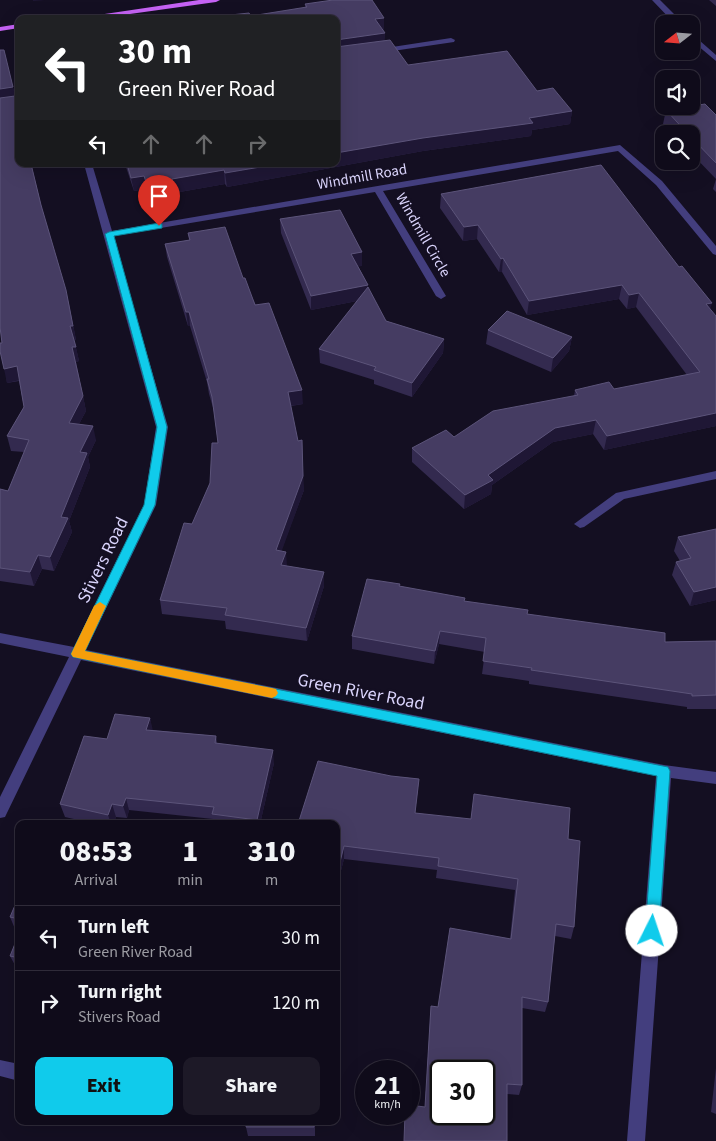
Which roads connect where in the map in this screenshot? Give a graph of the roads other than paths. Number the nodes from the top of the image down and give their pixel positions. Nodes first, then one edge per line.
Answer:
1 (216, 0) edge
2 (656, 0) edge
3 (104, 15) edge
4 (671, 15) edge
5 (15, 27) edge
6 (0, 29) edge
7 (451, 40) dead end
8 (700, 43) edge
9 (375, 52) edge
10 (716, 59) edge
11 (89, 167) edge
12 (378, 189) junction
13 (109, 234) junction
14 (716, 252) edge
15 (441, 296) dead end
16 (716, 475) edge
17 (580, 524) dead end
18 (0, 638) edge
19 (77, 654) junction
20 (664, 771) junction
21 (716, 778) edge
22 (0, 812) edge
23 (0, 1068) edge
24 (15, 1072) edge
25 (636, 1141) edge

1 - 3 main road
2 - 4 street
5 - 6 main road
7 - 9 street
8 - 10 street
11 - 13 street, Stivers Road
12 - 13 street, Windmill Road
12 - 14 street, Windmill Road
12 - 15 street, Windmill Circle
13 - 19 street, Stivers Road
16 - 17 street
18 - 19 street, Green River Road
19 - 20 street, Green River Road
19 - 22 street, Stivers Road
20 - 21 street, Green River Road
20 - 25 street
23 - 24 street

